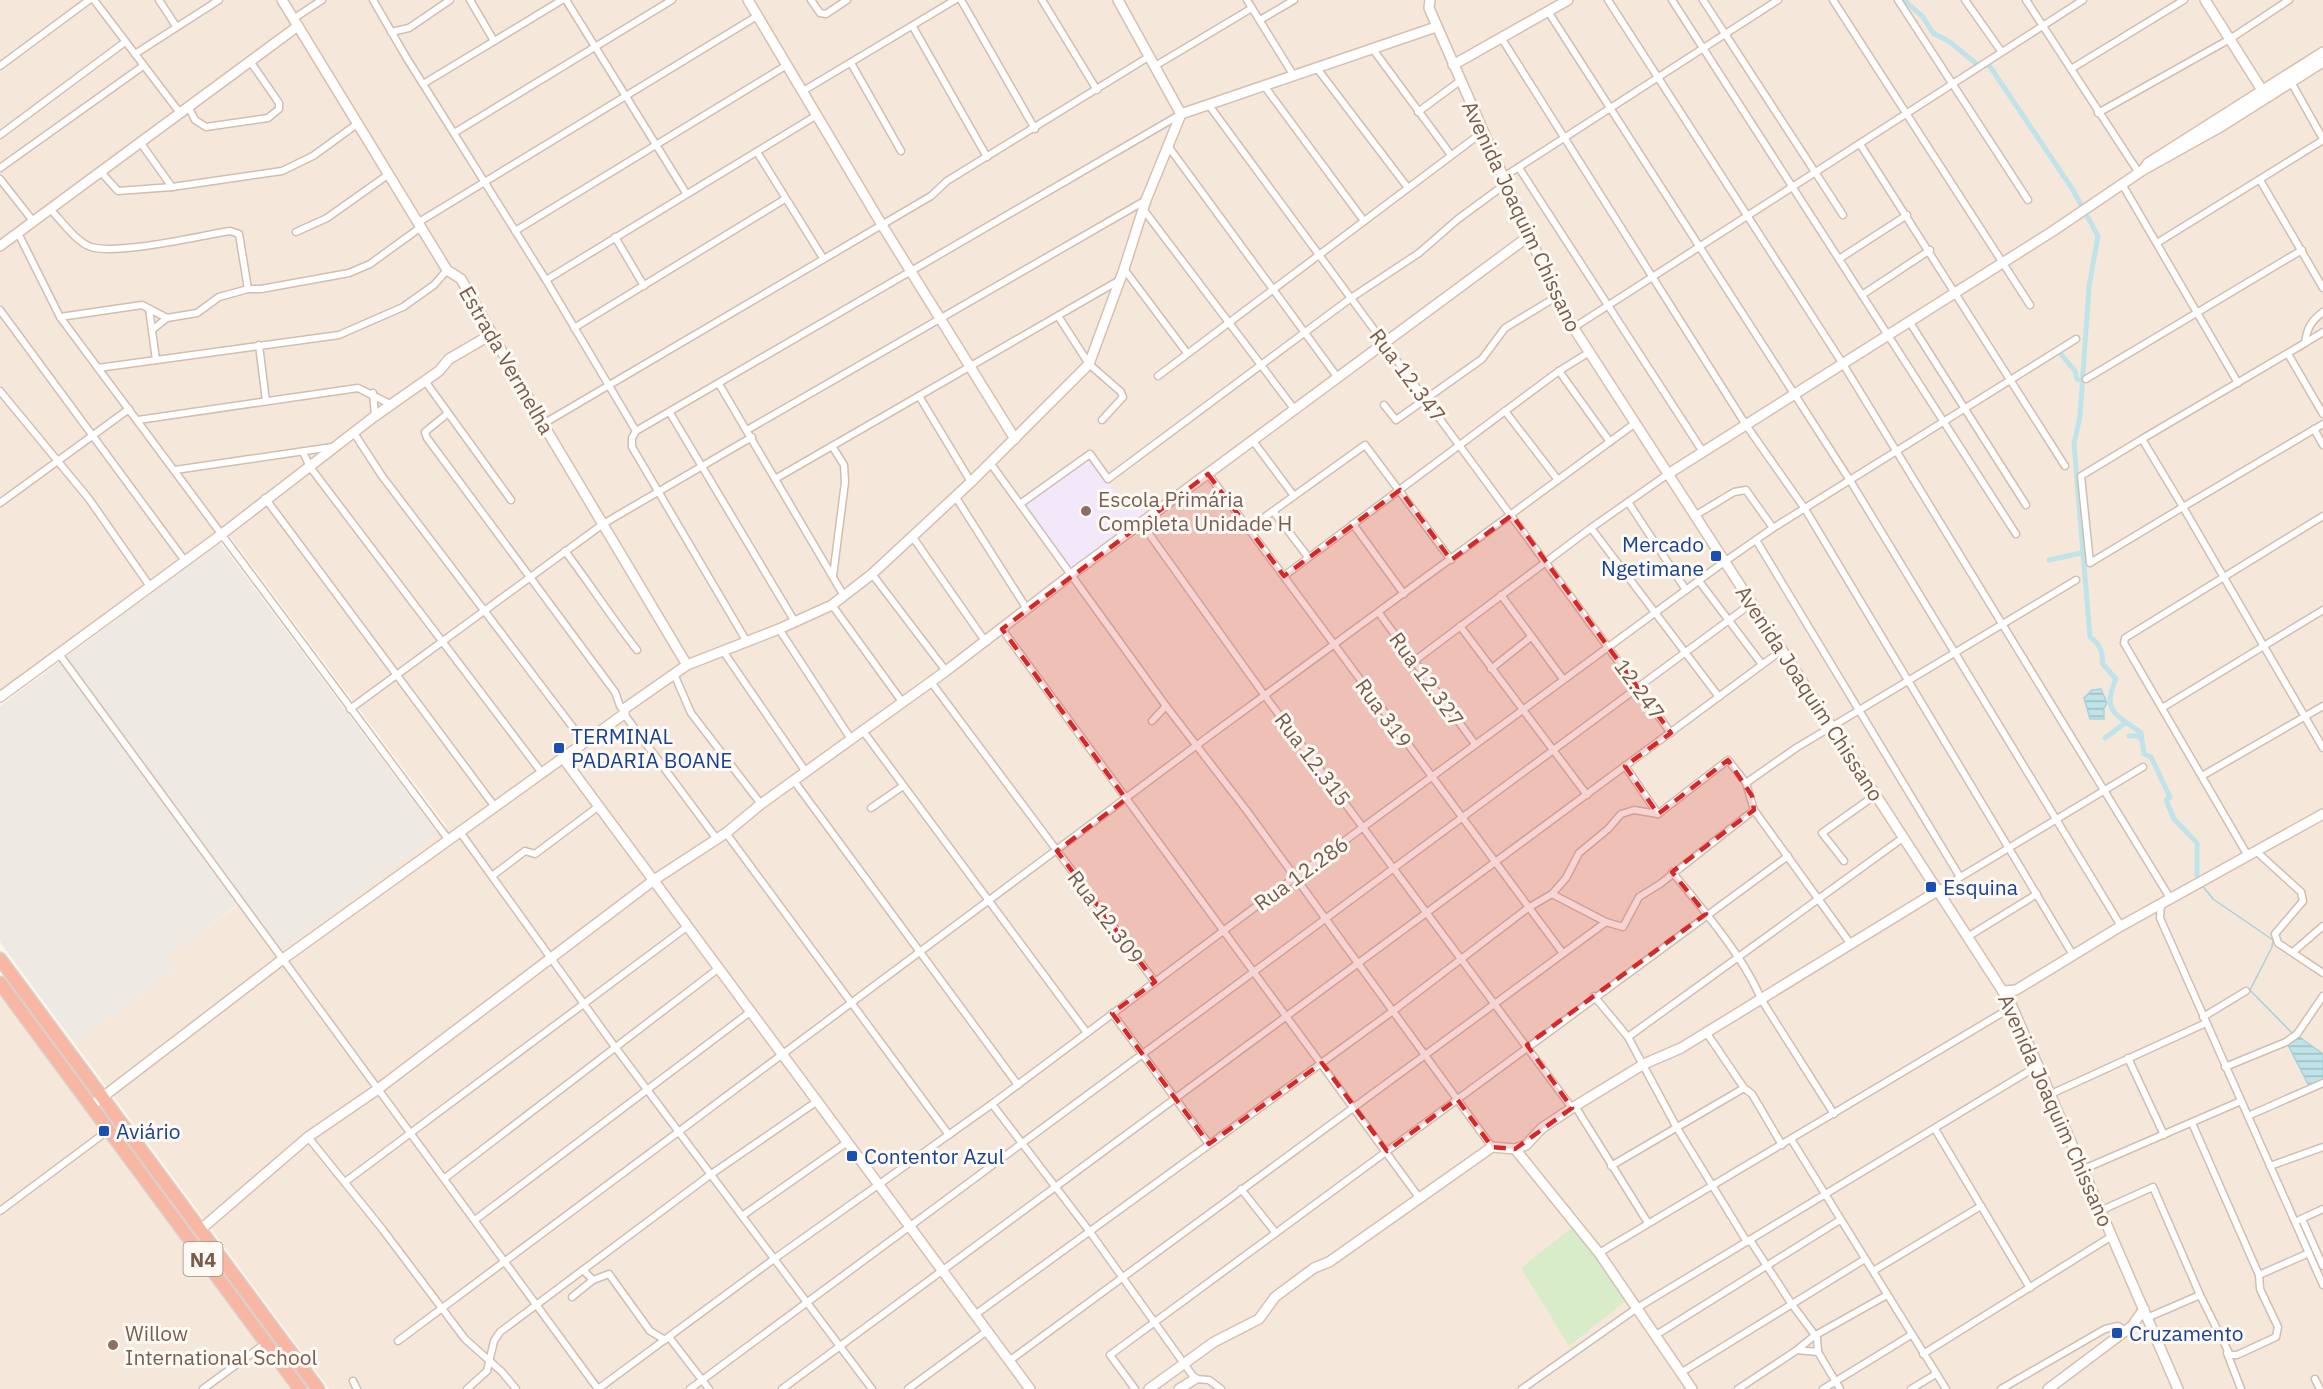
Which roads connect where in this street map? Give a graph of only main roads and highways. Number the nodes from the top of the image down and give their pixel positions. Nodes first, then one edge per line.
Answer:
1 (0, 958) edge
2 (2, 992) edge
3 (114, 1126) junction
4 (300, 1389) edge
5 (318, 1389) edge

1 - 3 highway, N4
2 - 3 highway, N4
3 - 4 highway, N4
3 - 5 highway, N4

